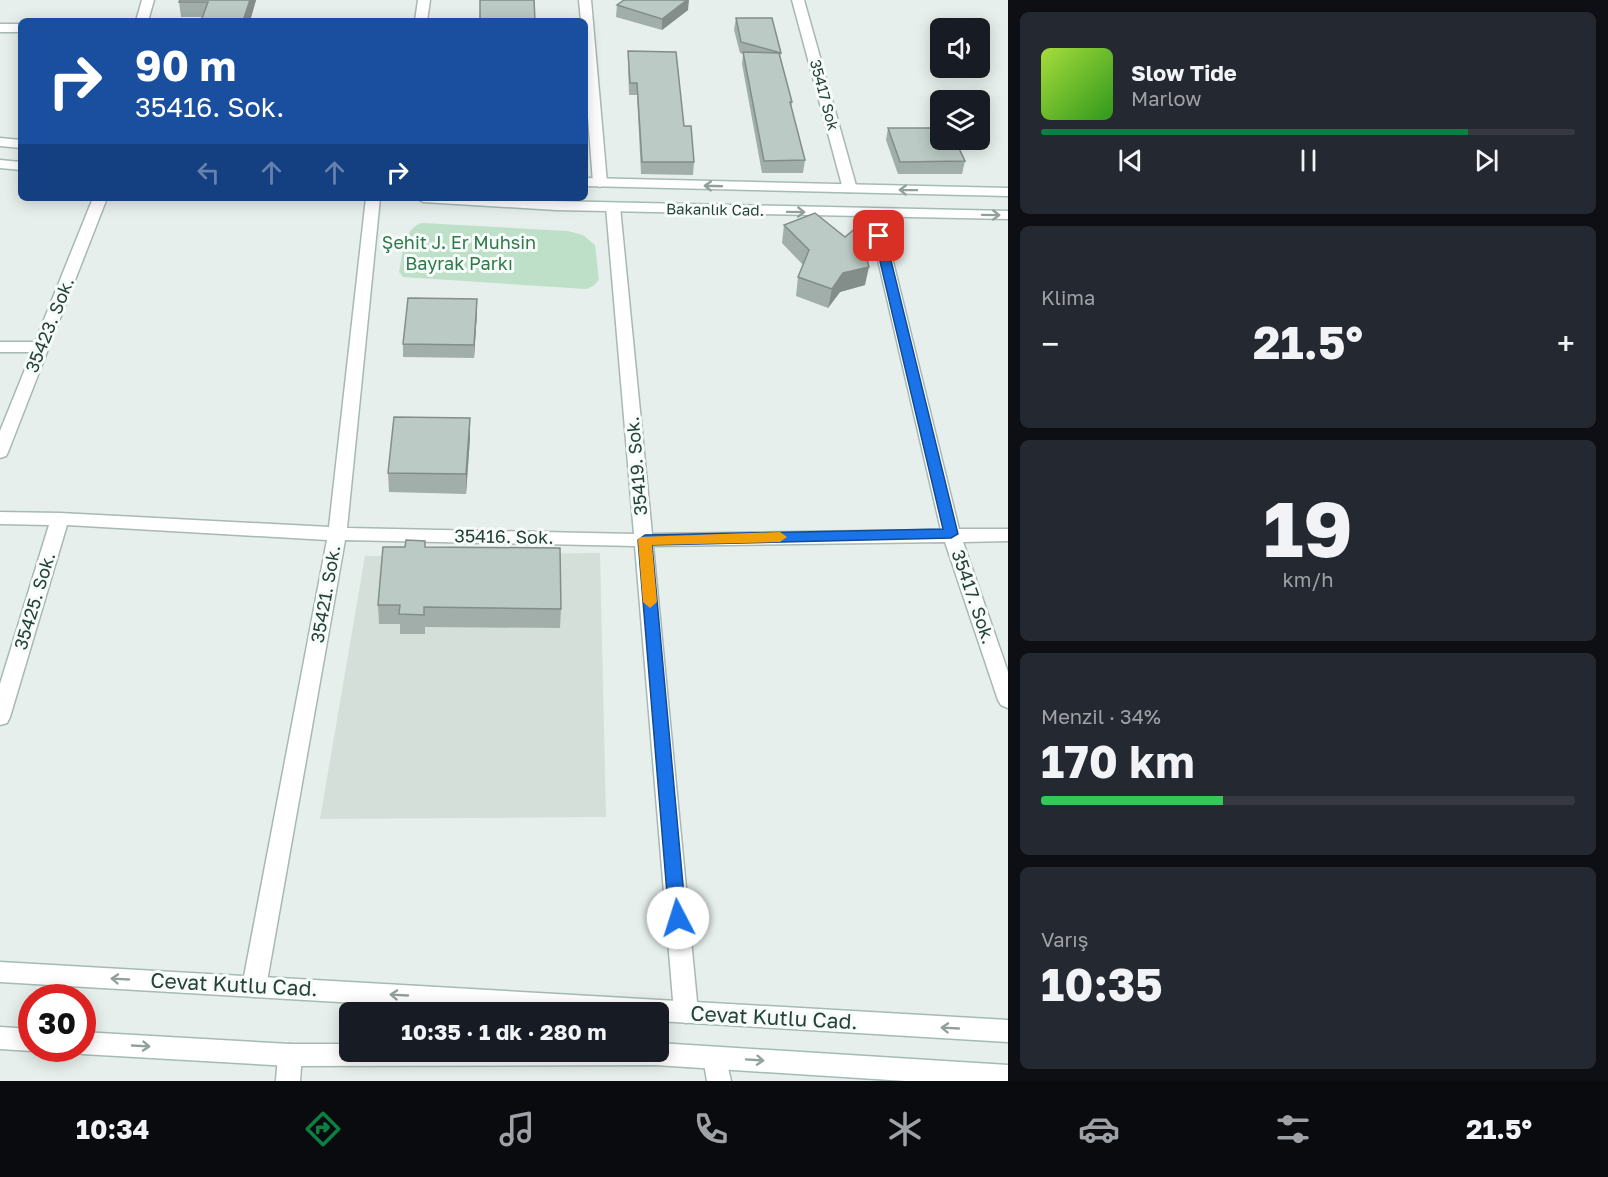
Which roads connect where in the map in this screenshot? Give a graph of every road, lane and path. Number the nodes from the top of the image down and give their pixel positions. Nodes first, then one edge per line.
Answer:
1 (148, 0) edge
2 (424, 0) edge
3 (585, 0) edge
4 (798, 0) edge
5 (143, 18) edge
6 (421, 18) edge
7 (586, 18) edge
8 (0, 28) edge
9 (18, 28) edge
10 (588, 37) edge
11 (0, 142) edge
12 (18, 144) edge
13 (0, 164) edge
14 (18, 166) edge
15 (588, 182) edge
16 (600, 183) junction
17 (850, 189) junction
18 (1008, 192) edge
19 (99, 201) edge
20 (373, 201) edge
21 (486, 201) edge
22 (613, 207) junction
23 (874, 213) junction
24 (1008, 215) edge
25 (0, 347) edge
26 (41, 347) junction
27 (0, 452) edge
28 (0, 518) edge
29 (60, 519) junction
30 (337, 534) junction
31 (951, 534) junction
32 (1008, 535) edge
33 (645, 540) junction
34 (1008, 700) edge
35 (0, 717) edge
36 (0, 972) edge
37 (254, 987) junction
38 (686, 1012) junction
39 (1008, 1031) edge
40 (0, 1038) edge
41 (18, 1039) edge
42 (96, 1044) edge
43 (290, 1055) junction
44 (717, 1070) edge
45 (1008, 1076) edge
46 (288, 1081) edge

1 - 5 street
2 - 6 street
3 - 7 street
4 - 17 street, 35417 Sok
8 - 9 street
10 - 16 street
11 - 12 street
13 - 14 street
15 - 16 street, Bakanlık Cad.
17 -> 16 street, Bakanlık Cad.
18 -> 17 street, Bakanlık Cad.
19 - 26 street, 35423. Sok.
20 - 30 street, 35421. Sok.
21 - 22 street, Bakanlık Cad.
22 -> 23 street, Bakanlık Cad.
22 - 33 street, 35419. Sok.
23 -> 24 street, Bakanlık Cad.
23 - 31 street, 35417. Sok.
25 - 26 street
26 - 27 street, 35423. Sok.
28 - 29 street, 35416. Sok.
29 - 30 street, 35416. Sok.
29 - 35 street, 35425. Sok.
30 - 33 street, 35416. Sok.
30 - 37 street, 35421. Sok.
31 - 32 street, 35416. Sok.
31 - 33 street, 35416. Sok.
31 - 34 street, 35417. Sok.
33 - 38 street, 35419. Sok.
37 -> 36 street, Cevat Kutlu Cad.
38 -> 37 street, Cevat Kutlu Cad.
39 -> 38 street, Cevat Kutlu Cad.
40 - 41 street
42 -> 43 street
43 - 44 street
43 - 46 street
44 -> 45 street

